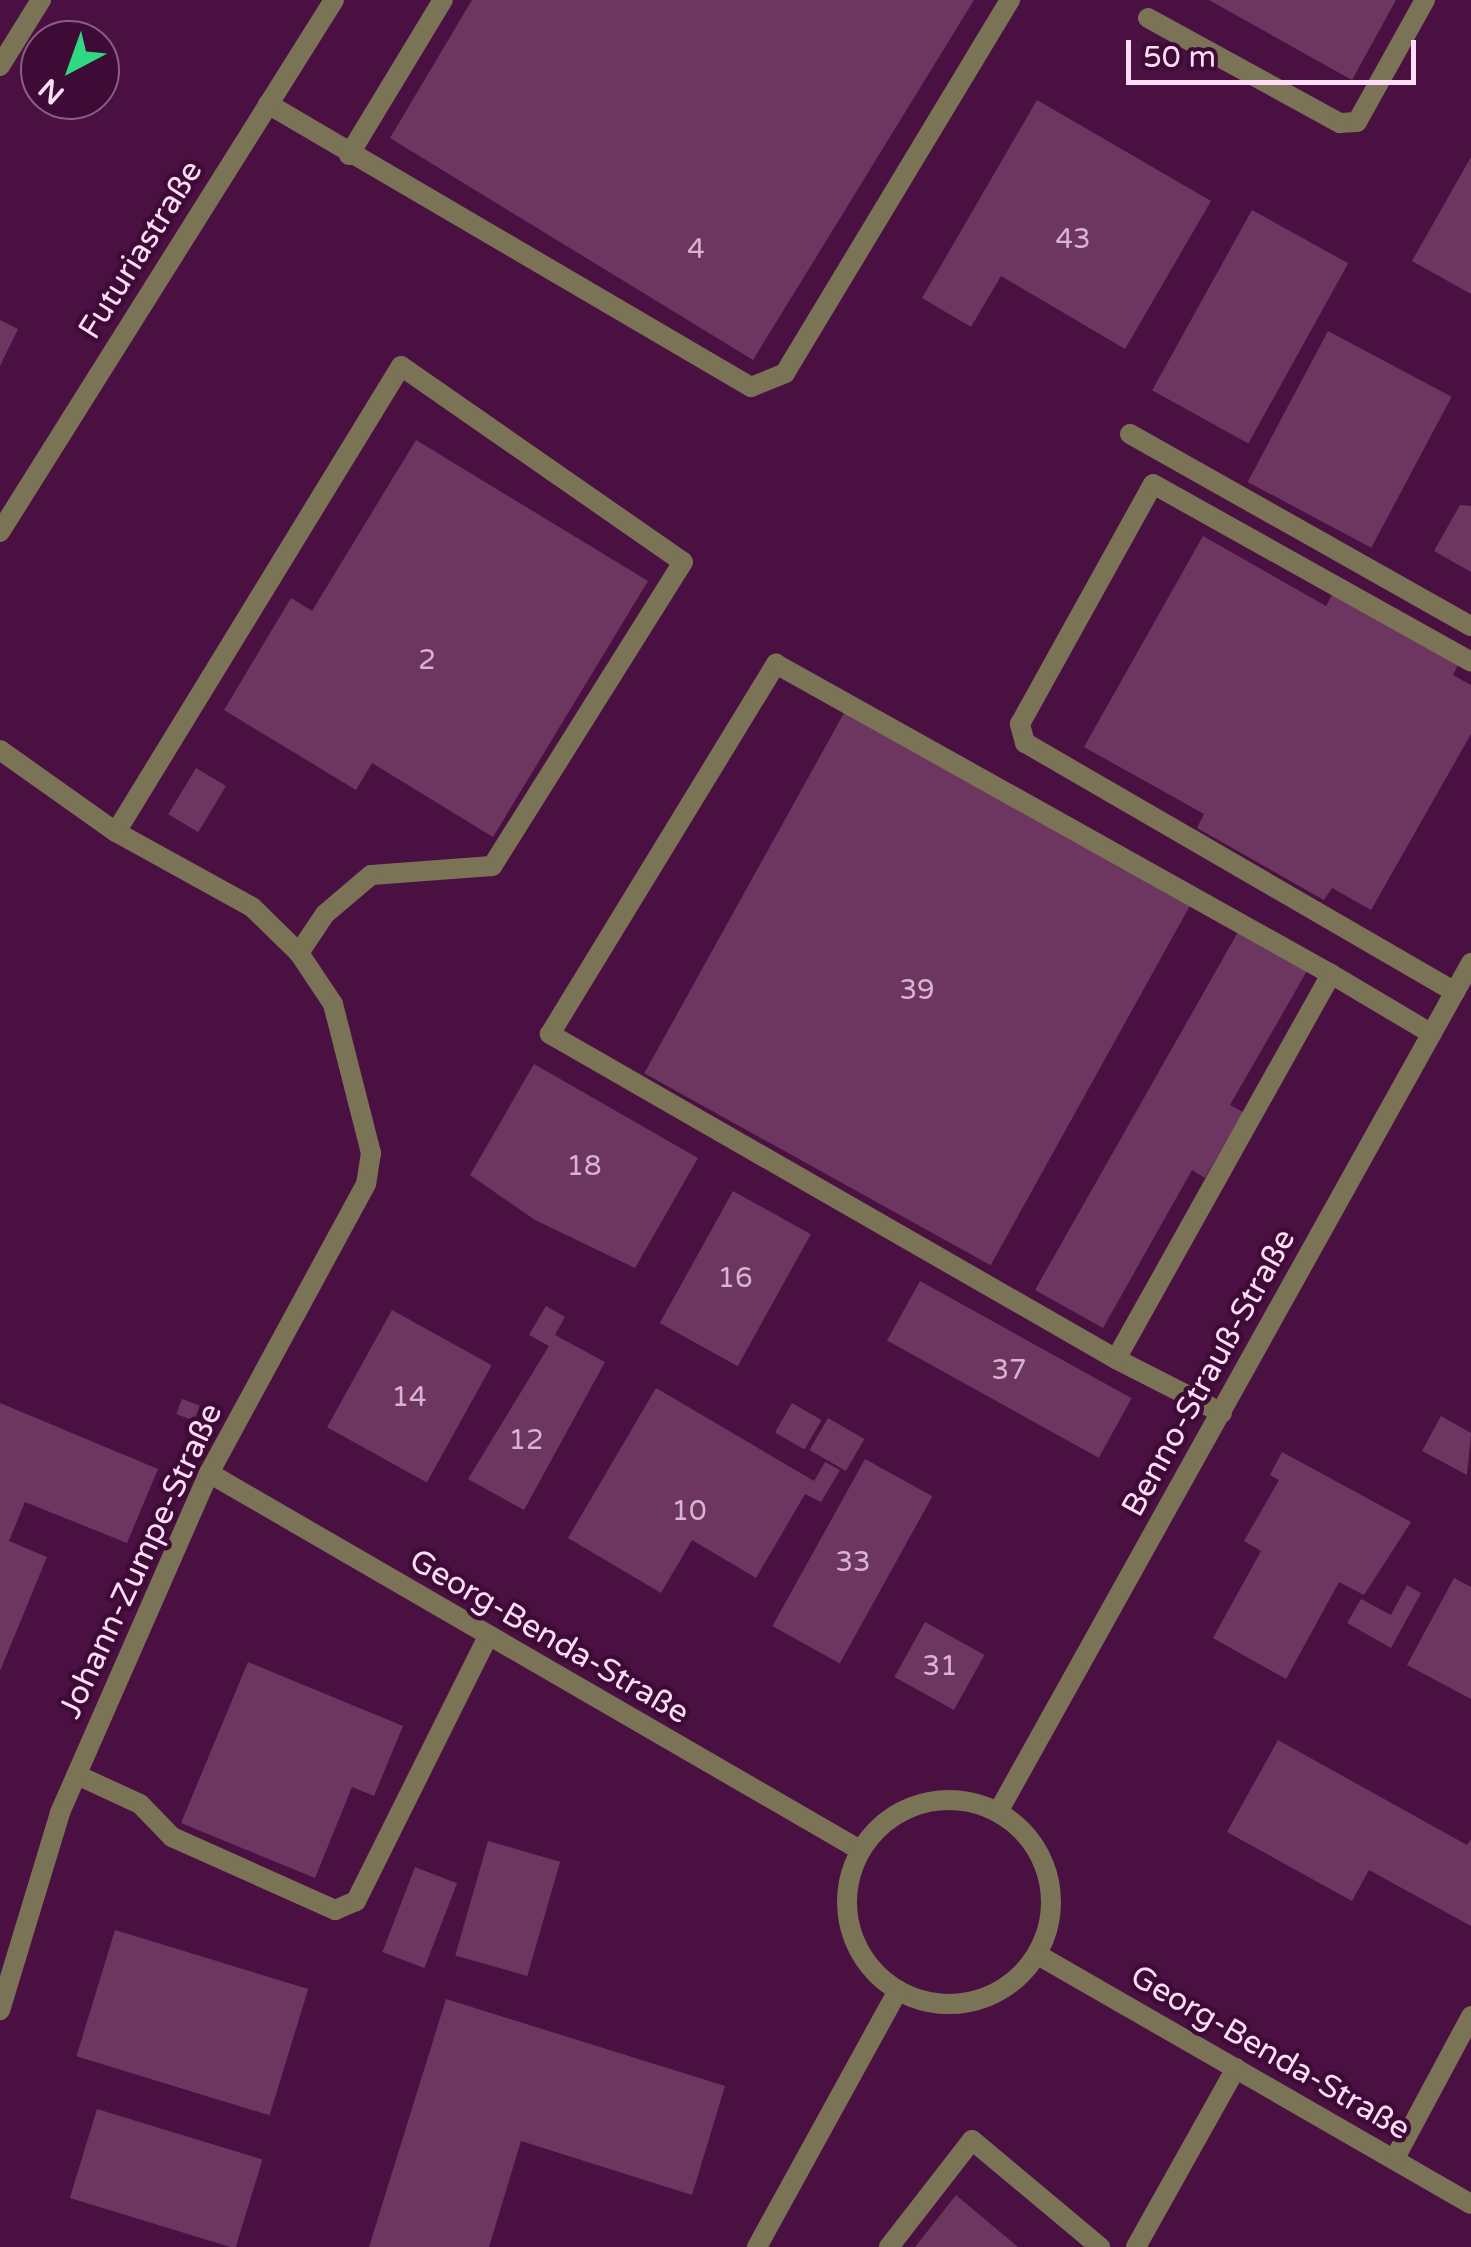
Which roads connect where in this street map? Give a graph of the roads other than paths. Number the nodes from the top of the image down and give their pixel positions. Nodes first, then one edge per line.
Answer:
1 (40, 0) edge
2 (334, 0) edge
3 (443, 0) edge
4 (1010, 0) edge
5 (1426, 0) edge
6 (1148, 18) dead end
7 (0, 66) edge
8 (268, 104) junction
9 (349, 155) junction
10 (1130, 434) dead end
11 (0, 532) edge
12 (1471, 626) edge
13 (1471, 662) edge
14 (0, 750) edge
15 (116, 832) junction
16 (300, 953) junction
17 (1471, 963) edge
18 (1330, 974) junction
19 (1455, 992) junction
20 (1432, 1034) junction
21 (1116, 1359) junction
22 (1222, 1413) junction
23 (209, 1474) junction
24 (488, 1636) junction
25 (77, 1775) junction
26 (998, 1812) junction
27 (860, 1850) junction
28 (1038, 1955) junction
29 (898, 1990) junction
30 (0, 2010) edge
31 (1471, 2016) edge
32 (1236, 2068) junction
33 (1395, 2158) junction
34 (1471, 2204) edge
35 (756, 2247) edge
36 (889, 2247) edge
37 (1100, 2247) edge
38 (1136, 2247) edge

1 - 7 street
2 - 8 street, Futuriastraße
3 - 9 street
4 - 9 street
5 - 6 street
8 - 9 street
8 - 11 street, Futuriastraße
10 - 12 street
13 - 19 street
14 - 15 street
15 - 16 street
15 - 16 street
16 - 23 street, Johann-Zumpe-Straße
17 - 19 street, Benno-Strauß-Straße
18 - 20 street
18 - 21 street
18 - 21 street
19 - 20 street, Benno-Strauß-Straße
20 - 22 street, Benno-Strauß-Straße
21 - 22 street
22 - 26 street, Benno-Strauß-Straße
23 - 24 street, Georg-Benda-Straße
23 - 25 street, Johann-Zumpe-Straße
24 - 25 street
24 - 27 street, Georg-Benda-Straße
25 - 30 street, Johann-Zumpe-Straße
26 - 27 street
26 - 28 street
27 - 29 street
28 - 29 street
28 - 32 street, Georg-Benda-Straße
29 - 35 street
31 - 33 street
32 - 33 street, Georg-Benda-Straße
32 - 38 street
33 - 34 street, Georg-Benda-Straße
36 - 37 street

